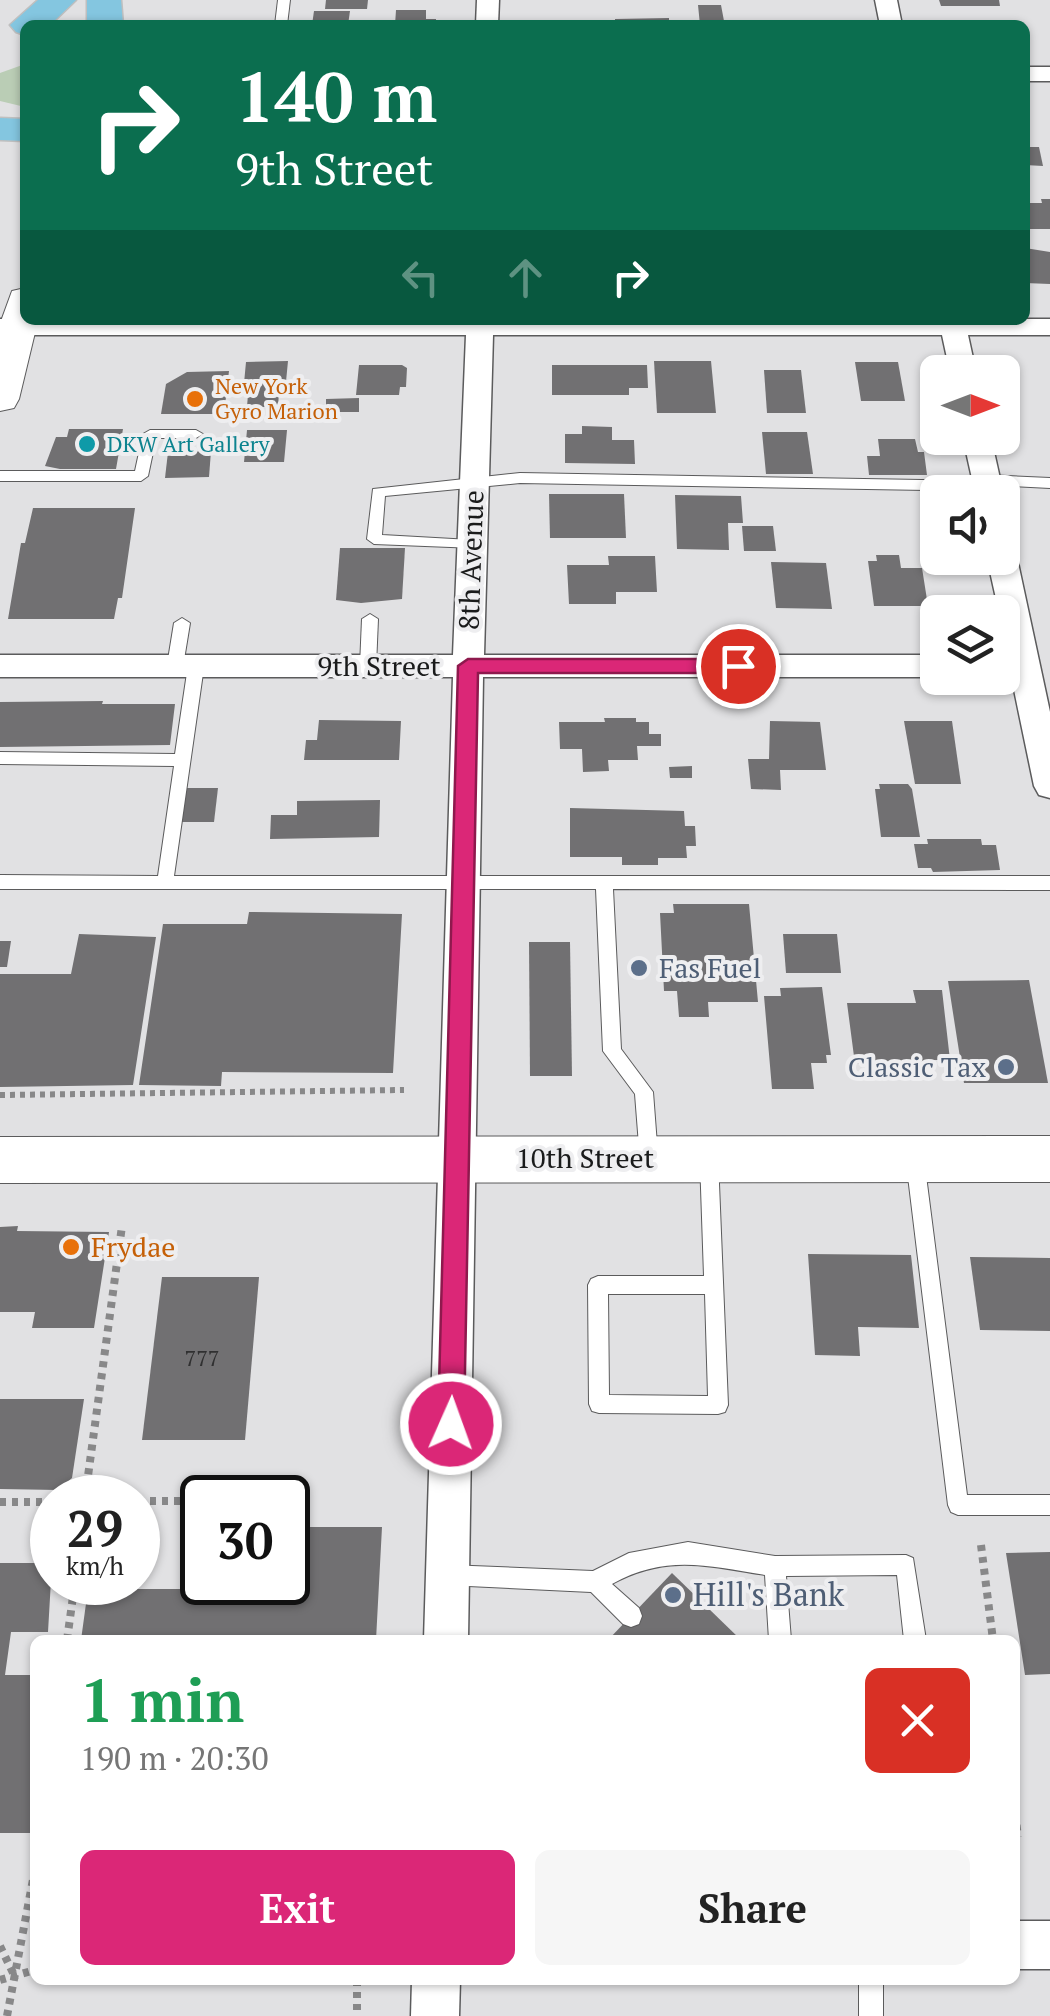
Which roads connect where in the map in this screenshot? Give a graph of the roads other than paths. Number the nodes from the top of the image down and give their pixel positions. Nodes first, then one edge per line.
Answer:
1 (59, 0) edge
2 (71, 0) edge
3 (34, 20) edge
4 (54, 20) edge
5 (14, 318) edge
6 (480, 325) edge
7 (953, 325) edge
8 (985, 325) edge
9 (1050, 327) edge
10 (960, 355) edge
11 (0, 399) edge
12 (196, 434) dead end
13 (0, 476) edge
14 (1050, 483) edge
15 (474, 484) junction
16 (1020, 484) edge
17 (920, 485) edge
18 (471, 545) junction
19 (1006, 575) edge
20 (370, 619) dead end
21 (182, 623) dead end
22 (0, 666) edge
23 (186, 666) junction
24 (368, 666) junction
25 (468, 666) junction
26 (920, 666) edge
27 (1026, 666) edge
28 (0, 758) edge
29 (183, 760) junction
30 (1050, 786) edge
31 (0, 882) edge
32 (165, 883) junction
33 (1050, 883) edge
34 (604, 884) junction
35 (461, 885) junction
36 (460, 1158) junction
37 (649, 1158) junction
38 (708, 1158) junction
39 (916, 1159) junction
40 (0, 1160) edge
41 (1050, 1160) edge
42 (714, 1285) junction
43 (1050, 1504) edge
44 (774, 1566) junction
45 (447, 1576) junction
46 (595, 1582) junction
47 (631, 1616) dead end
48 (446, 1635) edge
49 (780, 1635) edge
50 (914, 1635) edge
51 (1020, 1945) edge
52 (1050, 1946) edge
53 (436, 1985) edge
54 (871, 1985) edge
55 (435, 2016) edge
56 (871, 2016) edge

1 - 3 main road
2 - 4 main road
5 - 11 street
6 - 15 street, 8th Avenue
7 - 10 street
8 - 9 street
12 - 13 lane
14 - 16 lane
15 - 17 lane
15 - 18 street, 8th Avenue
15 - 18 lane
18 - 25 street, 8th Avenue
19 - 27 street
20 - 24 lane
21 - 23 lane
22 - 23 street, 9th Street
23 - 24 street, 9th Street
23 - 29 lane
24 - 25 street, 9th Street
25 - 26 street, 9th Street
25 - 35 street, 8th Avenue
27 - 30 street
28 - 29 lane
29 - 32 lane
31 - 32 lane
32 - 35 lane
33 - 34 lane
34 - 35 lane
34 - 37 lane
35 - 36 street, 8th Avenue
36 - 37 street, 10th Street
36 - 40 street, 10th Street
36 - 45 street, 8th Avenue
37 - 38 street, 10th Street
38 - 39 street, 10th Street
38 - 42 lane
39 - 41 street, 10th Street
39 - 43 lane
42 - 42 lane
44 - 46 lane
44 - 49 lane
44 - 50 lane
45 - 46 lane
45 - 48 street, 8th Avenue
46 - 47 lane
51 - 52 street
53 - 55 street
54 - 56 lane

